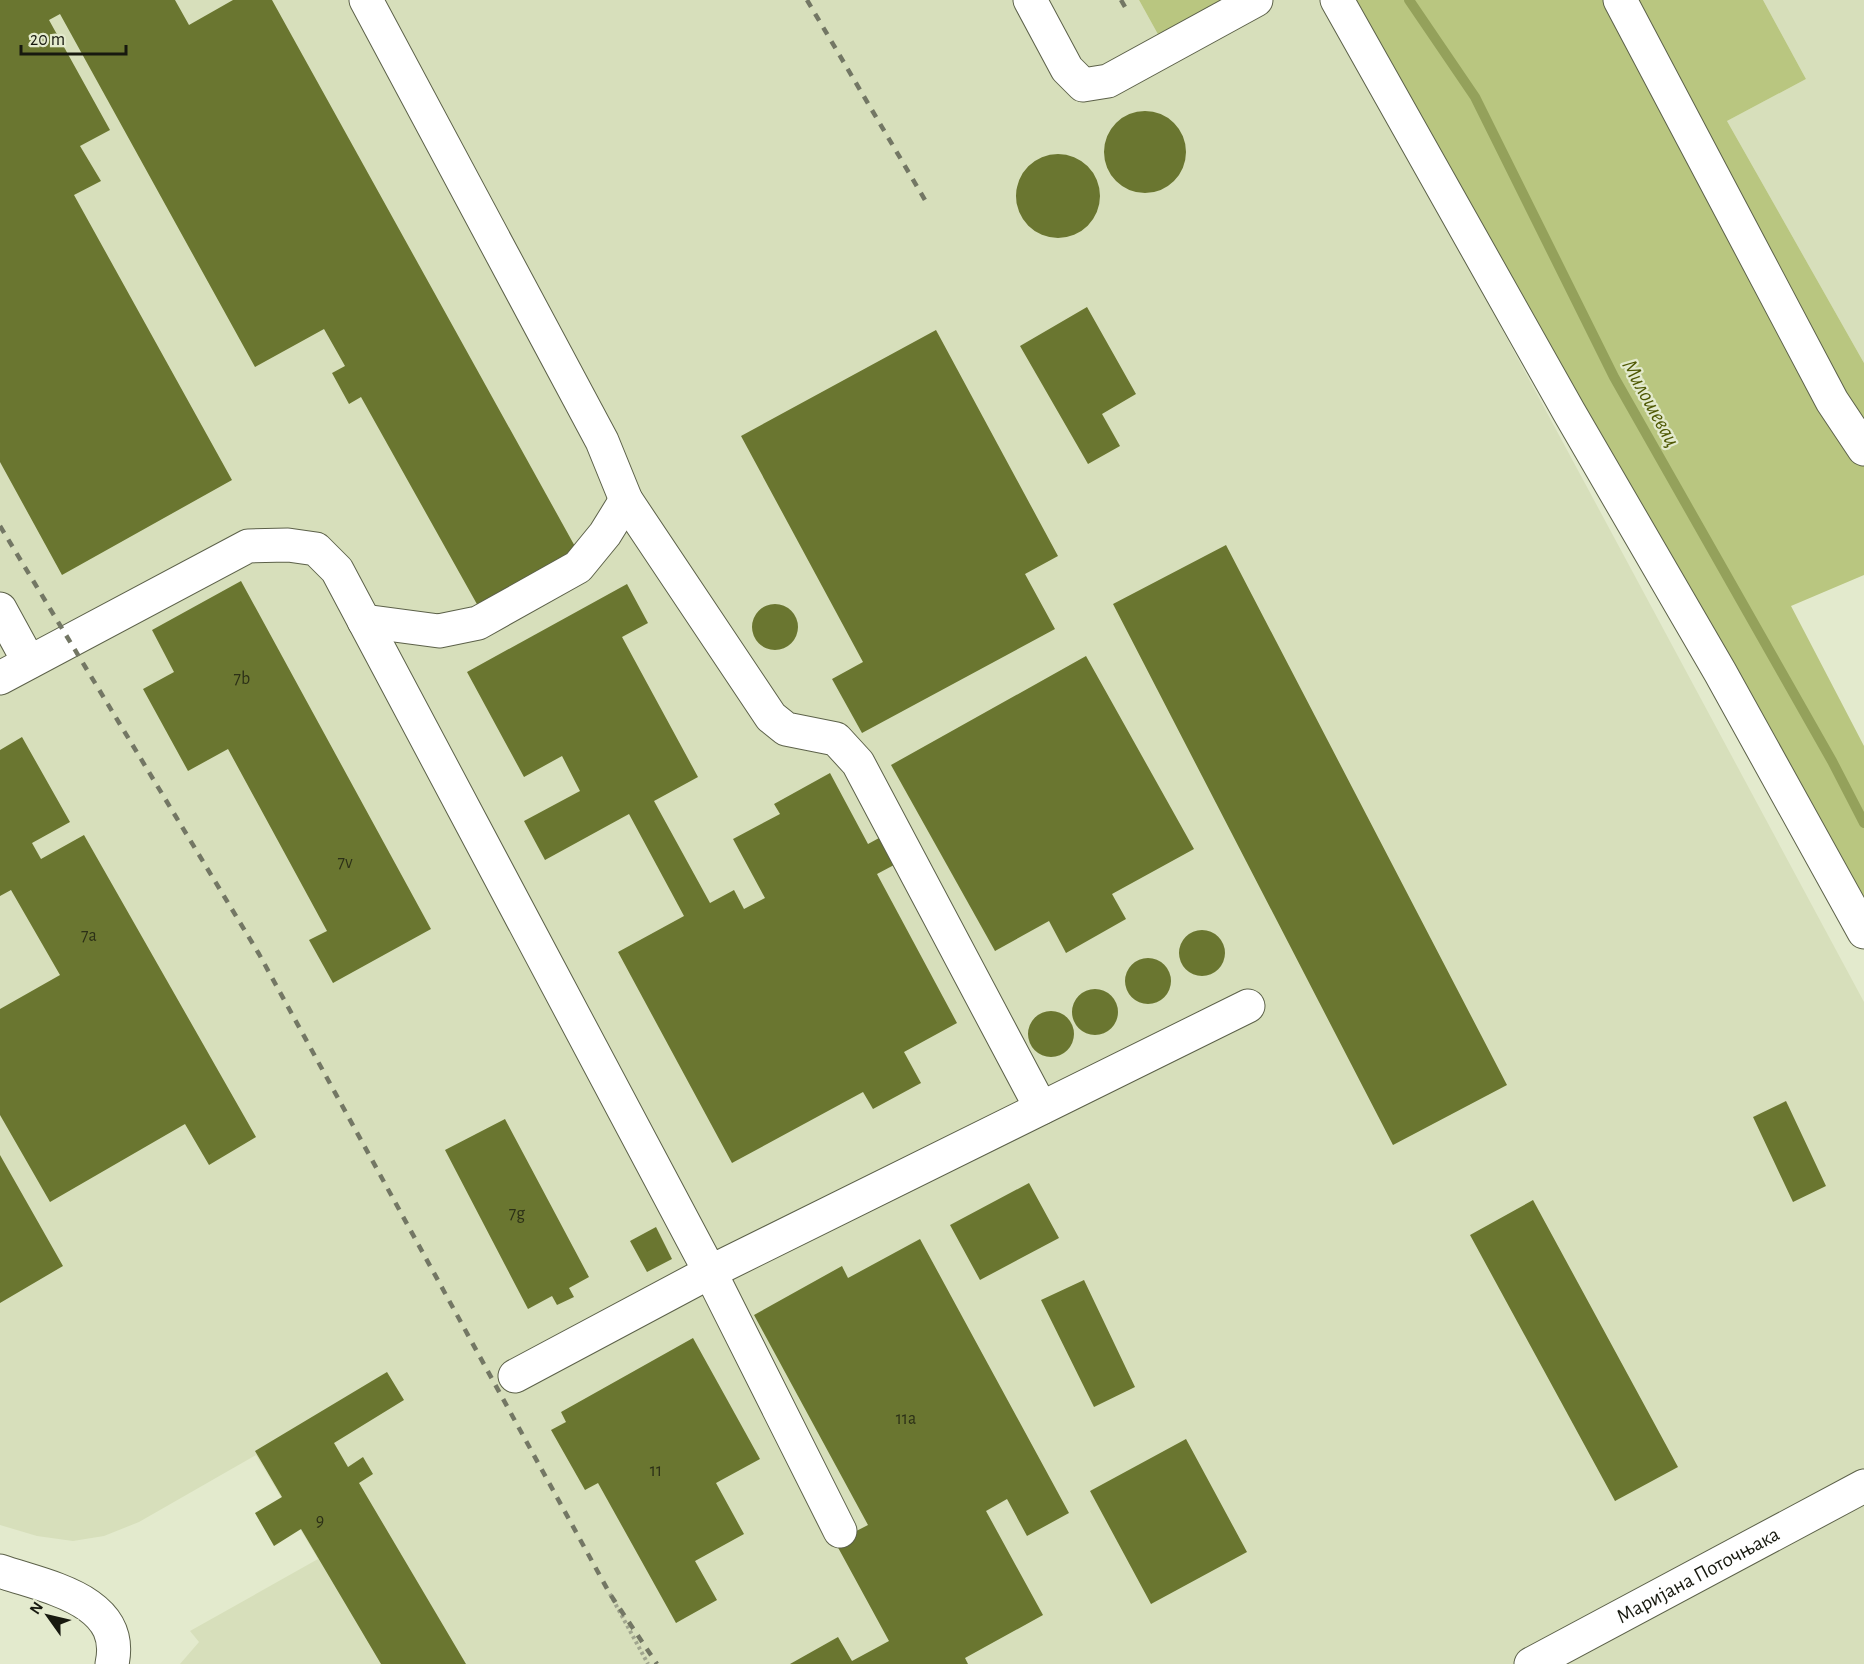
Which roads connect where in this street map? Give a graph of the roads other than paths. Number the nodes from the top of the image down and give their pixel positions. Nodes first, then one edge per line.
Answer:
1 (366, 0) edge
2 (1030, 0) edge
3 (1256, 0) edge
4 (1337, 0) edge
5 (1620, 0) edge
6 (1864, 448) edge
7 (626, 500) junction
8 (0, 609) edge
9 (364, 621) junction
10 (29, 662) junction
11 (0, 678) edge
12 (1864, 932) edge
13 (1248, 1006) dead end
14 (1041, 1108) junction
15 (710, 1272) junction
16 (515, 1376) dead end
17 (1864, 1486) edge
18 (840, 1531) dead end
19 (0, 1571) edge
20 (112, 1664) edge
21 (1531, 1664) edge

1 - 7 street
2 - 3 street
4 - 12 street
5 - 6 street
7 - 9 street
7 - 14 street
8 - 10 street
9 - 10 street
9 - 15 street
10 - 11 street
13 - 14 street
14 - 15 street
15 - 16 street
15 - 18 street
17 - 21 street, Маријана Поточњака
19 - 20 street

